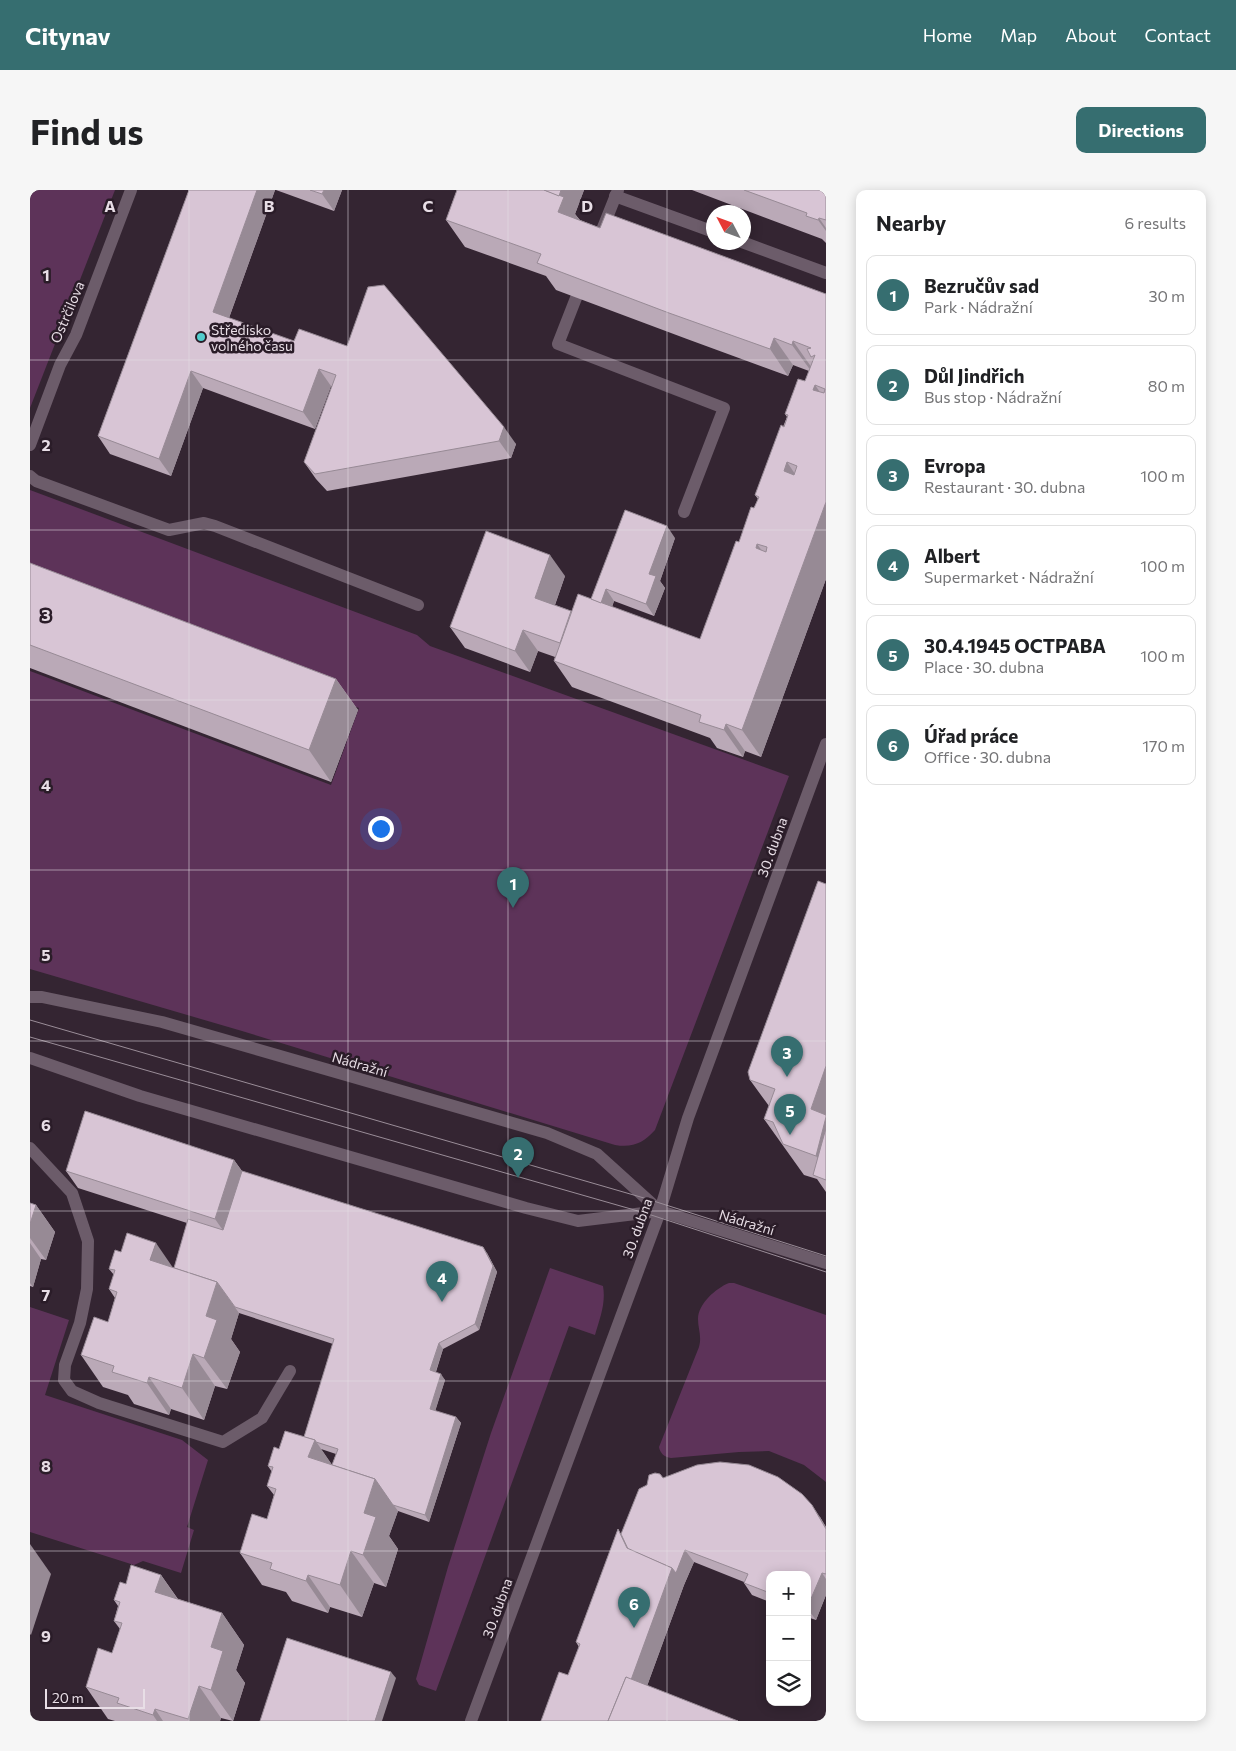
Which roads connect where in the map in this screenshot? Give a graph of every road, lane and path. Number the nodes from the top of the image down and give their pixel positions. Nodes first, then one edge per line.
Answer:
1 (131, 190) edge
2 (616, 193) edge
3 (706, 229) edge
4 (599, 239) edge
5 (751, 245) edge
6 (826, 273) edge
7 (576, 298) edge
8 (30, 445) edge
9 (30, 476) edge
10 (684, 512) dead end
11 (418, 605) dead end
12 (826, 744) edge
13 (30, 997) edge
14 (30, 1058) edge
15 (30, 1148) edge
16 (660, 1210) junction
17 (826, 1264) edge
18 (290, 1371) dead end
19 (471, 1721) edge

1 - 8 street, Ostrčilova
2 - 3 street
2 - 4 street
5 - 6 street
7 - 10 street
9 - 11 street
12 - 16 street, 30. dubna
13 - 16 street, Nádražní
14 - 16 street, Nádražní
15 - 18 street
16 - 17 street, Nádražní
16 - 19 street, 30. dubna

